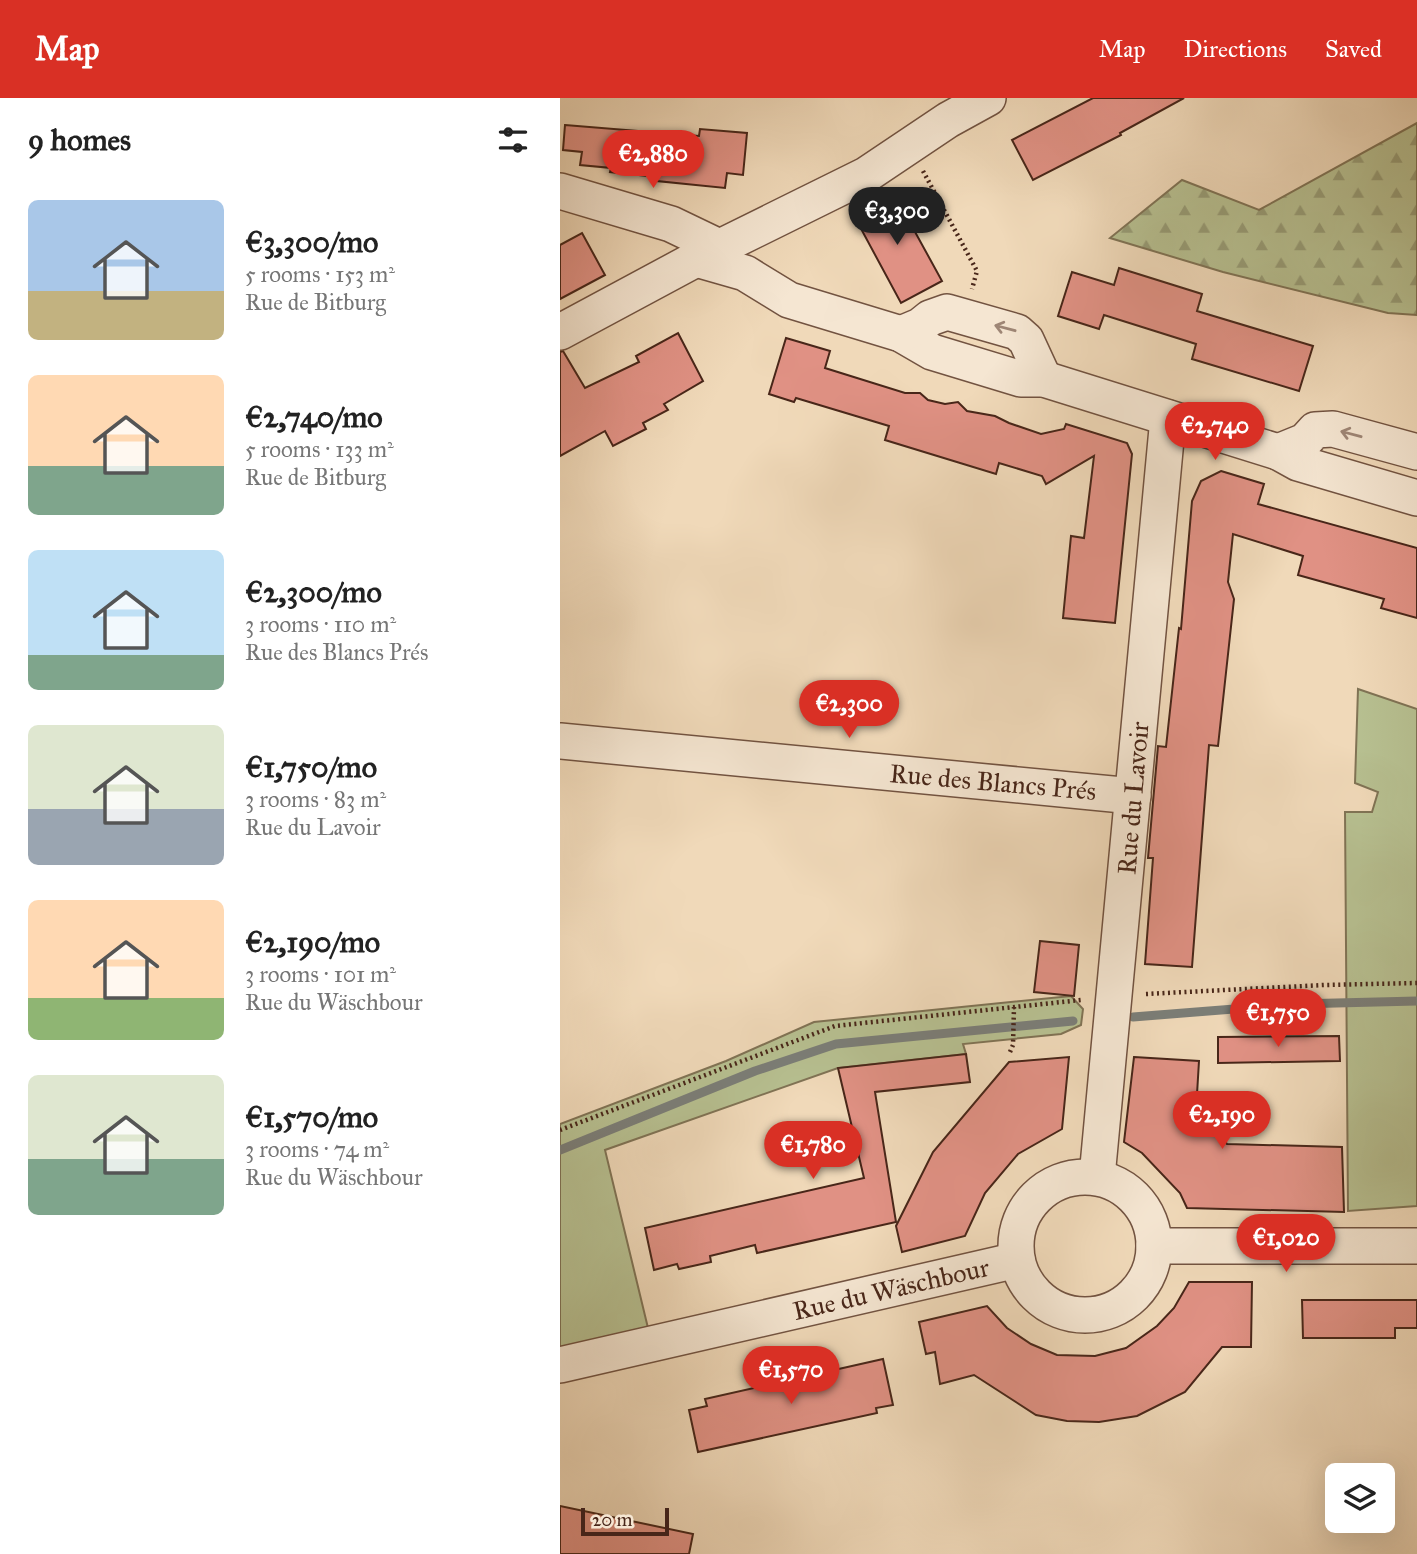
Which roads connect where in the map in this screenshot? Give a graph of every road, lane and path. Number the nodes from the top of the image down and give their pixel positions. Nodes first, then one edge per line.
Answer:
1 (988, 98) edge
2 (909, 146) junction
3 (560, 191) edge
4 (708, 253) junction
5 (976, 271) dead end
6 (560, 332) edge
7 (1168, 418) junction
8 (1278, 452) junction
9 (1417, 452) edge
10 (1417, 498) edge
11 (560, 741) edge
12 (1133, 796) junction
13 (1417, 983) edge
14 (1114, 996) junction
15 (1014, 1007) junction
16 (1010, 1052) dead end
17 (560, 1130) edge
18 (1097, 1177) junction
19 (1417, 1245) edge
20 (1154, 1246) junction
21 (1017, 1261) junction
22 (560, 1365) edge

1 - 2 street
2 - 4 street
2 - 5 path
3 - 4 street
4 - 6 street
4 - 7 street
7 - 8 street
7 - 12 street, Rue du Lavoir
9 -> 8 street
8 - 10 street
11 - 12 street, Rue des Blancs Prés
12 - 14 street, Rue du Lavoir
13 - 14 path
14 - 15 path
14 - 18 street, Rue du Lavoir
15 - 16 path
15 - 17 path
18 - 20 street, Rue du Wäschbour
18 - 21 street, Rue du Wäschbour
19 - 20 street
20 - 21 street, Rue du Wäschbour
21 - 22 street, Rue du Wäschbour

